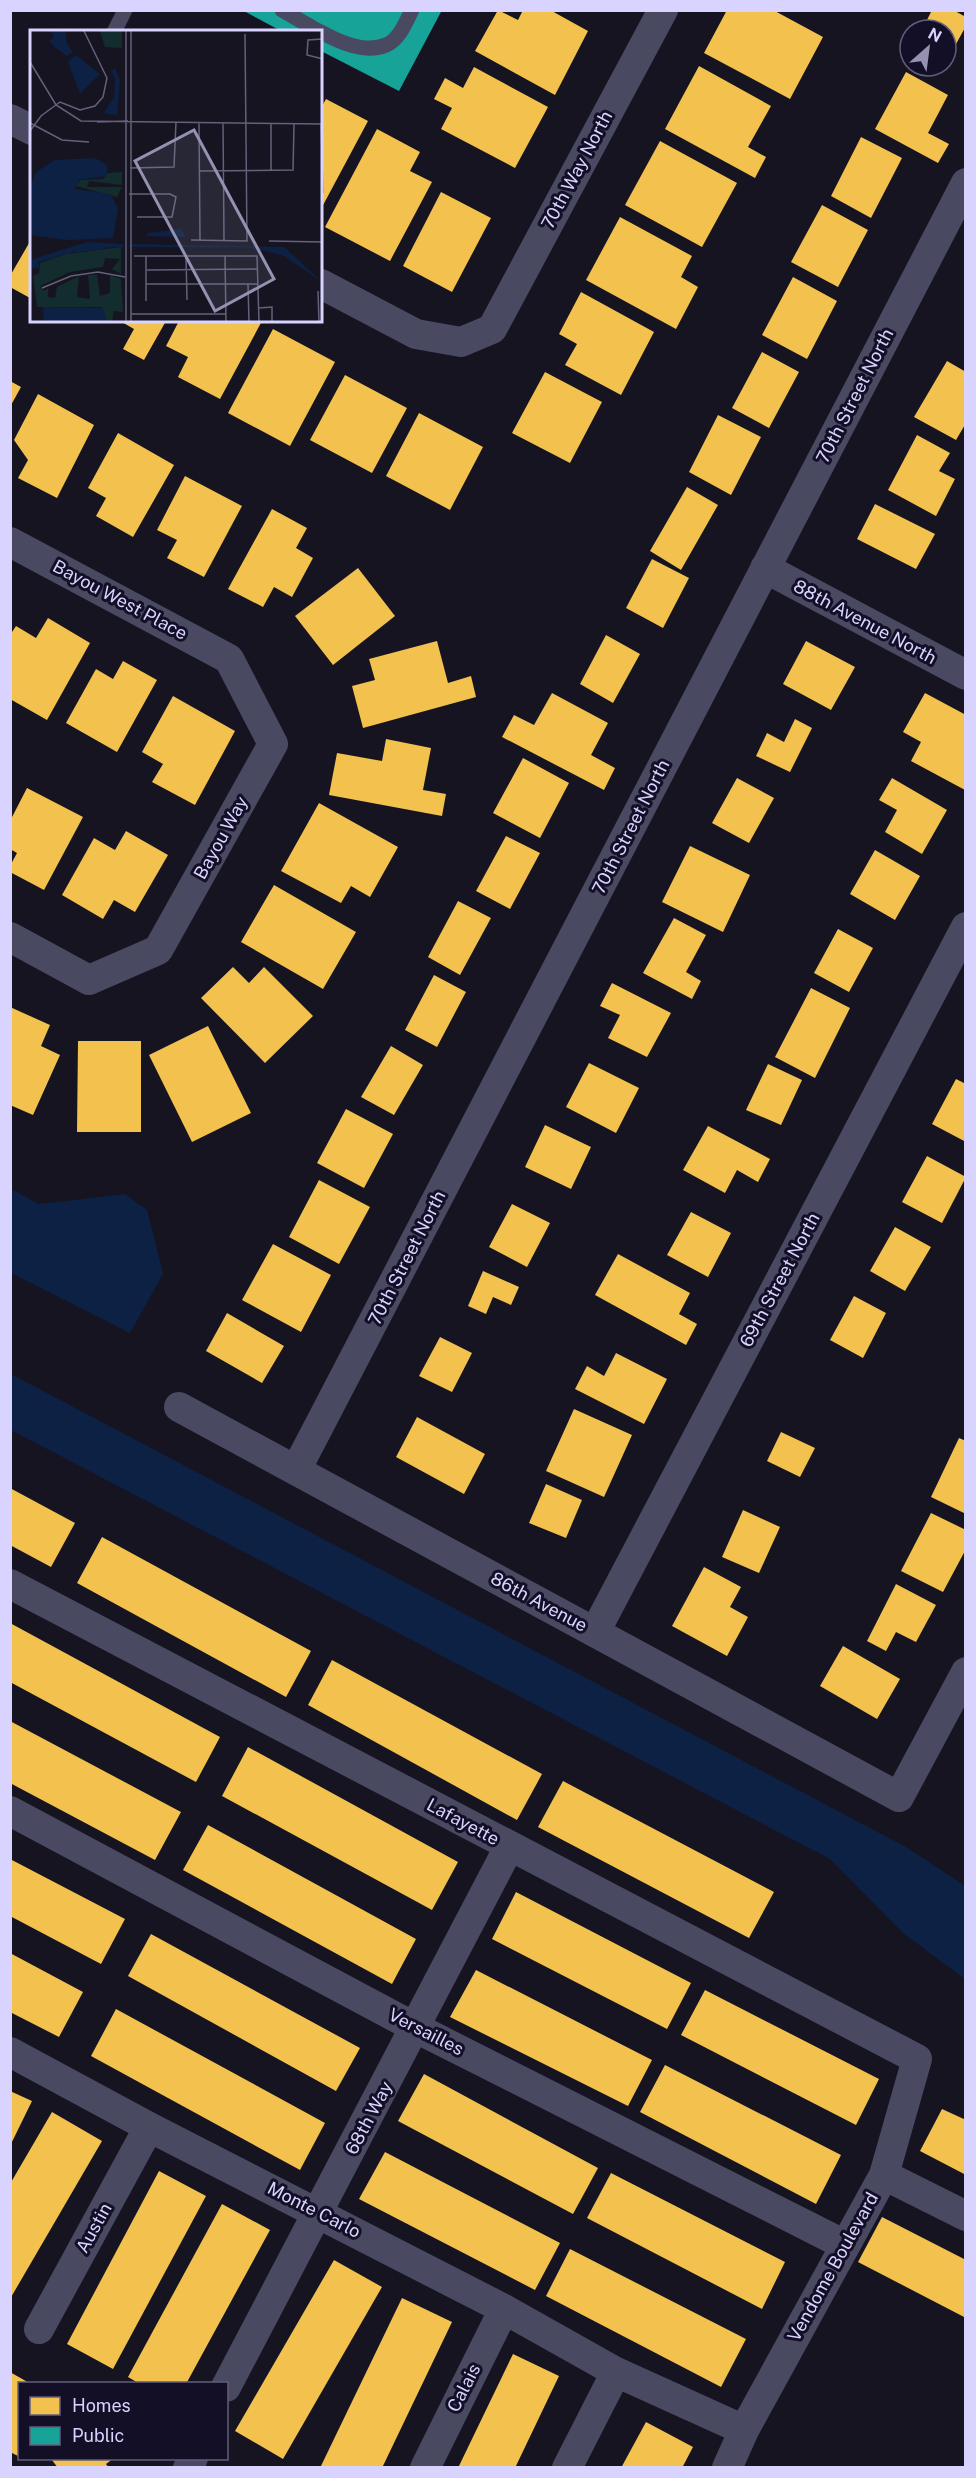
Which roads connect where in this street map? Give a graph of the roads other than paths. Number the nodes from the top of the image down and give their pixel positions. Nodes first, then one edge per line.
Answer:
1 (125, 10) edge
2 (282, 10) edge
3 (412, 10) edge
4 (663, 10) edge
5 (115, 30) edge
6 (317, 30) edge
7 (322, 32) edge
8 (10, 119) edge
9 (30, 129) edge
10 (966, 183) edge
11 (322, 285) edge
12 (10, 542) edge
13 (765, 568) junction
14 (229, 659) joint
15 (966, 675) edge
16 (966, 927) edge
17 (10, 937) edge
18 (179, 1407) dead end
19 (296, 1470) junction
20 (10, 1584) edge
21 (595, 1632) junction
22 (966, 1672) edge
23 (10, 1810) edge
24 (509, 1847) junction
25 (416, 2028) junction
26 (10, 2052) edge
27 (917, 2059) joint
28 (149, 2127) junction
29 (884, 2175) junction
30 (320, 2213) junction
31 (966, 2216) edge
32 (845, 2245) junction
33 (504, 2309) junction
34 (39, 2329) dead end
35 (616, 2372) junction
36 (228, 2383) edge
37 (744, 2430) junction
38 (425, 2468) edge
39 (567, 2468) edge
40 (727, 2468) edge

1 - 5 lane
2 - 6 lane
3 - 7 lane
4 - 11 street, 70th Way North
8 - 9 street
10 - 13 street, 70th Street North
12 - 14 street, Bayou West Place
13 - 15 street, 88th Avenue North
13 - 19 street, 70th Street North
14 - 17 street, Bayou Way
16 - 21 street, 69th Street North
18 - 19 street, 86th Avenue
19 - 21 street, 86th Avenue
20 - 24 street, Lafayette
21 - 22 street, 86th Avenue
23 - 25 street, Versailles
24 - 25 street, 68th Way
24 - 27 street, Lafayette
25 - 30 street, 68th Way
25 - 32 street, Versailles
26 - 28 street, Monte Carlo
27 - 29 street, Vendome Boulevard
28 - 30 street, Monte Carlo
28 - 34 street, Austin
29 - 31 street
29 - 32 street, Vendome Boulevard
30 - 33 street, Monte Carlo
30 - 36 street, 68th Way
32 - 37 street, Vendome Boulevard
33 - 35 street, Monte Carlo
33 - 38 street, Calais
35 - 37 street
35 - 39 street
37 - 40 street, Vendome Boulevard

